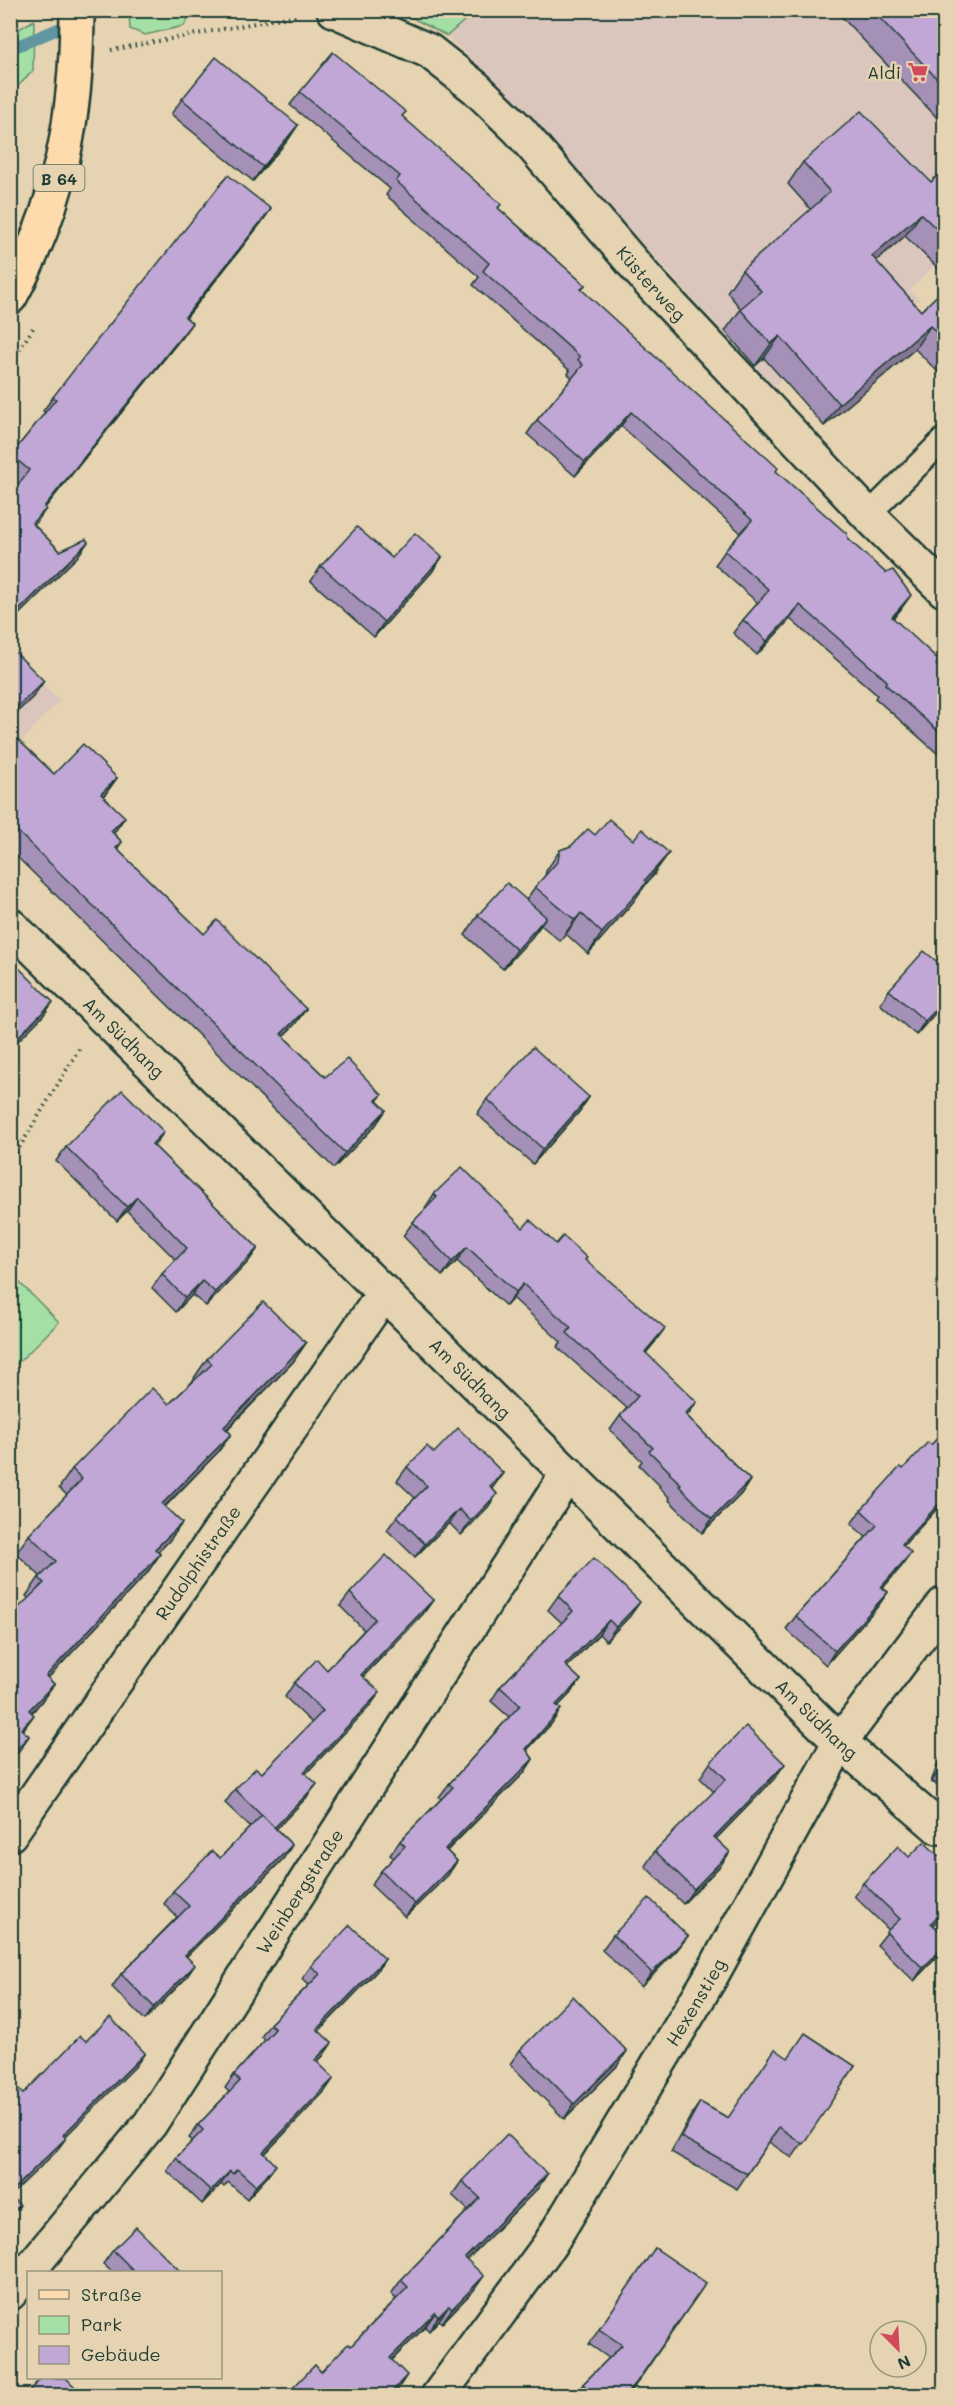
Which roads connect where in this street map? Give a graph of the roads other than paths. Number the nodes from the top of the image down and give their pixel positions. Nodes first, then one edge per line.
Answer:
1 (77, 10) edge
2 (319, 12) edge
3 (10, 297) edge
4 (945, 440) edge
5 (868, 515) junction
6 (945, 590) edge
7 (10, 925) edge
8 (385, 1292) junction
9 (568, 1473) junction
10 (945, 1604) edge
11 (840, 1742) junction
12 (938, 1827) dead end
13 (10, 1834) edge
14 (28, 2271) edge
15 (27, 2272) edge
16 (10, 2293) edge
17 (438, 2396) edge

1 - 3 main road, B 64
2 - 5 street, Küsterweg
4 - 5 lane
5 - 6 street, Küsterweg
7 - 8 street, Am Südhang
8 - 9 street, Am Südhang
8 - 13 street, Rudolphistraße
9 - 11 street, Am Südhang
9 - 14 street, Weinbergstraße
10 - 11 street, Hexenstieg
11 - 12 street, Am Südhang
11 - 17 street, Hexenstieg
15 - 16 street, Weinbergstraße

